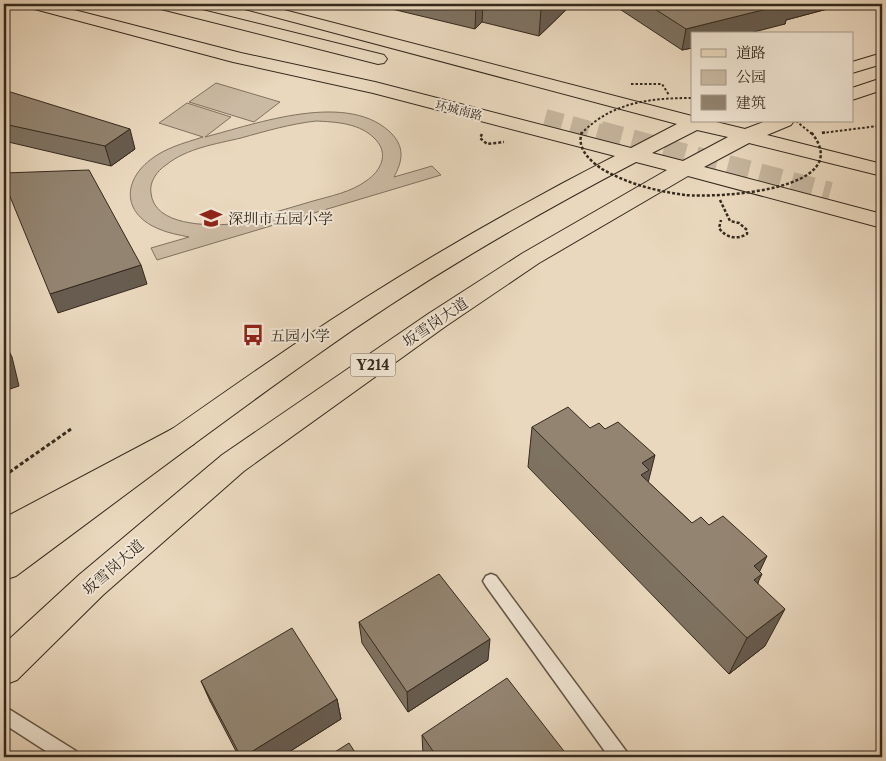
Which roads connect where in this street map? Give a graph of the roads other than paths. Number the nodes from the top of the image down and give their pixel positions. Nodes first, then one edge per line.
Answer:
1 (33, 4) edge
2 (76, 4) edge
3 (98, 4) edge
4 (159, 4) edge
5 (202, 4) edge
6 (243, 4) edge
7 (423, 52) junction
8 (239, 58) junction
9 (882, 58) edge
10 (392, 62) dead end
11 (854, 67) edge
12 (882, 84) edge
13 (508, 92) dead end
14 (854, 93) edge
15 (556, 104) tunnel mouth
16 (691, 113) edge
17 (691, 117) edge
18 (545, 118) tunnel mouth
19 (714, 122) edge
20 (781, 122) edge
21 (746, 136) junction
22 (633, 154) junction
23 (684, 169) junction
24 (882, 170) edge
25 (882, 188) edge
26 (882, 207) edge
27 (882, 222) edge
28 (184, 436) junction
29 (4, 533) edge
30 (4, 566) edge
31 (491, 581) dead end
32 (4, 668) edge
33 (4, 714) edge
34 (70, 757) edge
35 (620, 757) edge

1 - 8 main road, 环城南路
2 - 8 main road
3 - 18 main road, 环城南路
4 - 10 main road
5 - 7 main road
6 - 7 main road
7 - 16 main road
8 - 22 main road, 环城南路
9 - 11 main road
12 - 14 main road
13 - 15 main road
17 - 22 main road
19 - 21 main road
20 - 21 main road, 坂雪岗大道 / Y214
21 - 23 main road, 坂雪岗大道 / Y214
21 - 24 main road
22 - 23 main road, 环城南路
22 - 28 main road
23 - 27 main road, 环城南路
23 - 32 main road, 坂雪岗大道 / Y214
25 - 26 main road
28 - 29 main road
28 - 30 main road
31 - 35 lane
33 - 34 lane

